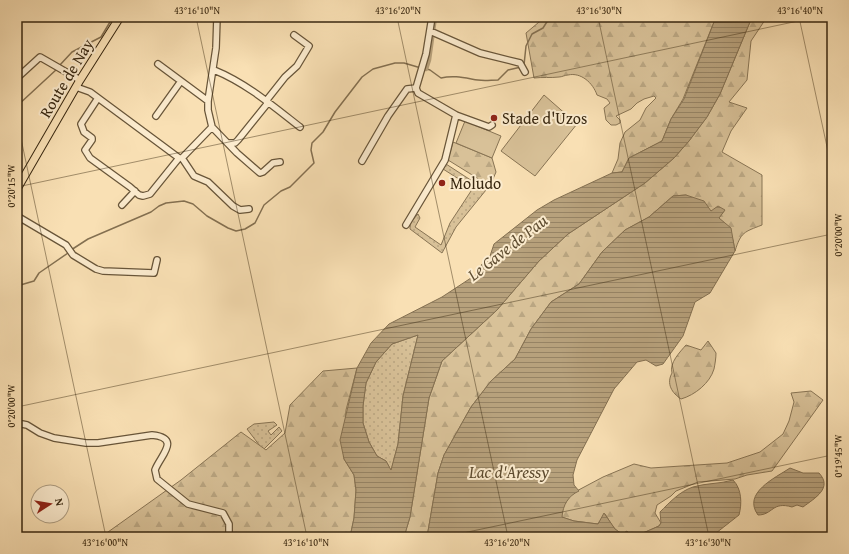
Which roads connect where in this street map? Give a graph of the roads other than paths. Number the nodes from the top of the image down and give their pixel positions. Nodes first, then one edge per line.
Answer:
1 (120, 17) edge
2 (217, 17) edge
3 (432, 17) edge
4 (432, 32) junction
5 (294, 35) dead end
6 (158, 64) dead end
7 (522, 68) dead end
8 (214, 70) junction
9 (17, 78) edge
10 (80, 80) junction
11 (181, 81) junction
12 (76, 87) junction
13 (416, 88) junction
14 (98, 98) junction
15 (208, 101) junction
16 (266, 101) junction
17 (456, 115) junction
18 (156, 116) dead end
19 (492, 125) dead end
20 (212, 127) junction
21 (300, 127) dead end
22 (236, 142) junction
23 (228, 143) junction
24 (236, 152) junction
25 (181, 158) junction
26 (362, 161) dead end
27 (280, 162) dead end
28 (17, 189) edge
29 (135, 191) junction
30 (122, 205) dead end
31 (250, 209) dead end
32 (17, 216) edge
33 (406, 225) dead end
34 (157, 260) dead end
35 (17, 426) edge
36 (229, 533) dead end

1 - 10 main road, Route de Nay
2 - 8 street
3 - 4 street
4 - 7 street
4 - 13 street
5 - 16 street
6 - 11 street
8 - 15 street
8 - 16 street
9 - 10 street
10 - 12 main road, Route de Nay
11 - 15 street
11 - 18 street
12 - 14 street
12 - 28 main road, Route de Nay
13 - 17 street
13 - 26 street
14 - 25 street
14 - 29 street
15 - 20 street
16 - 21 street
16 - 22 street
17 - 19 street
17 - 33 street
20 - 23 street
20 - 25 street
22 - 23 street
22 - 24 street
23 - 24 street
24 - 27 street
25 - 29 street
25 - 31 street
29 - 30 street
32 - 34 street
35 - 36 street

